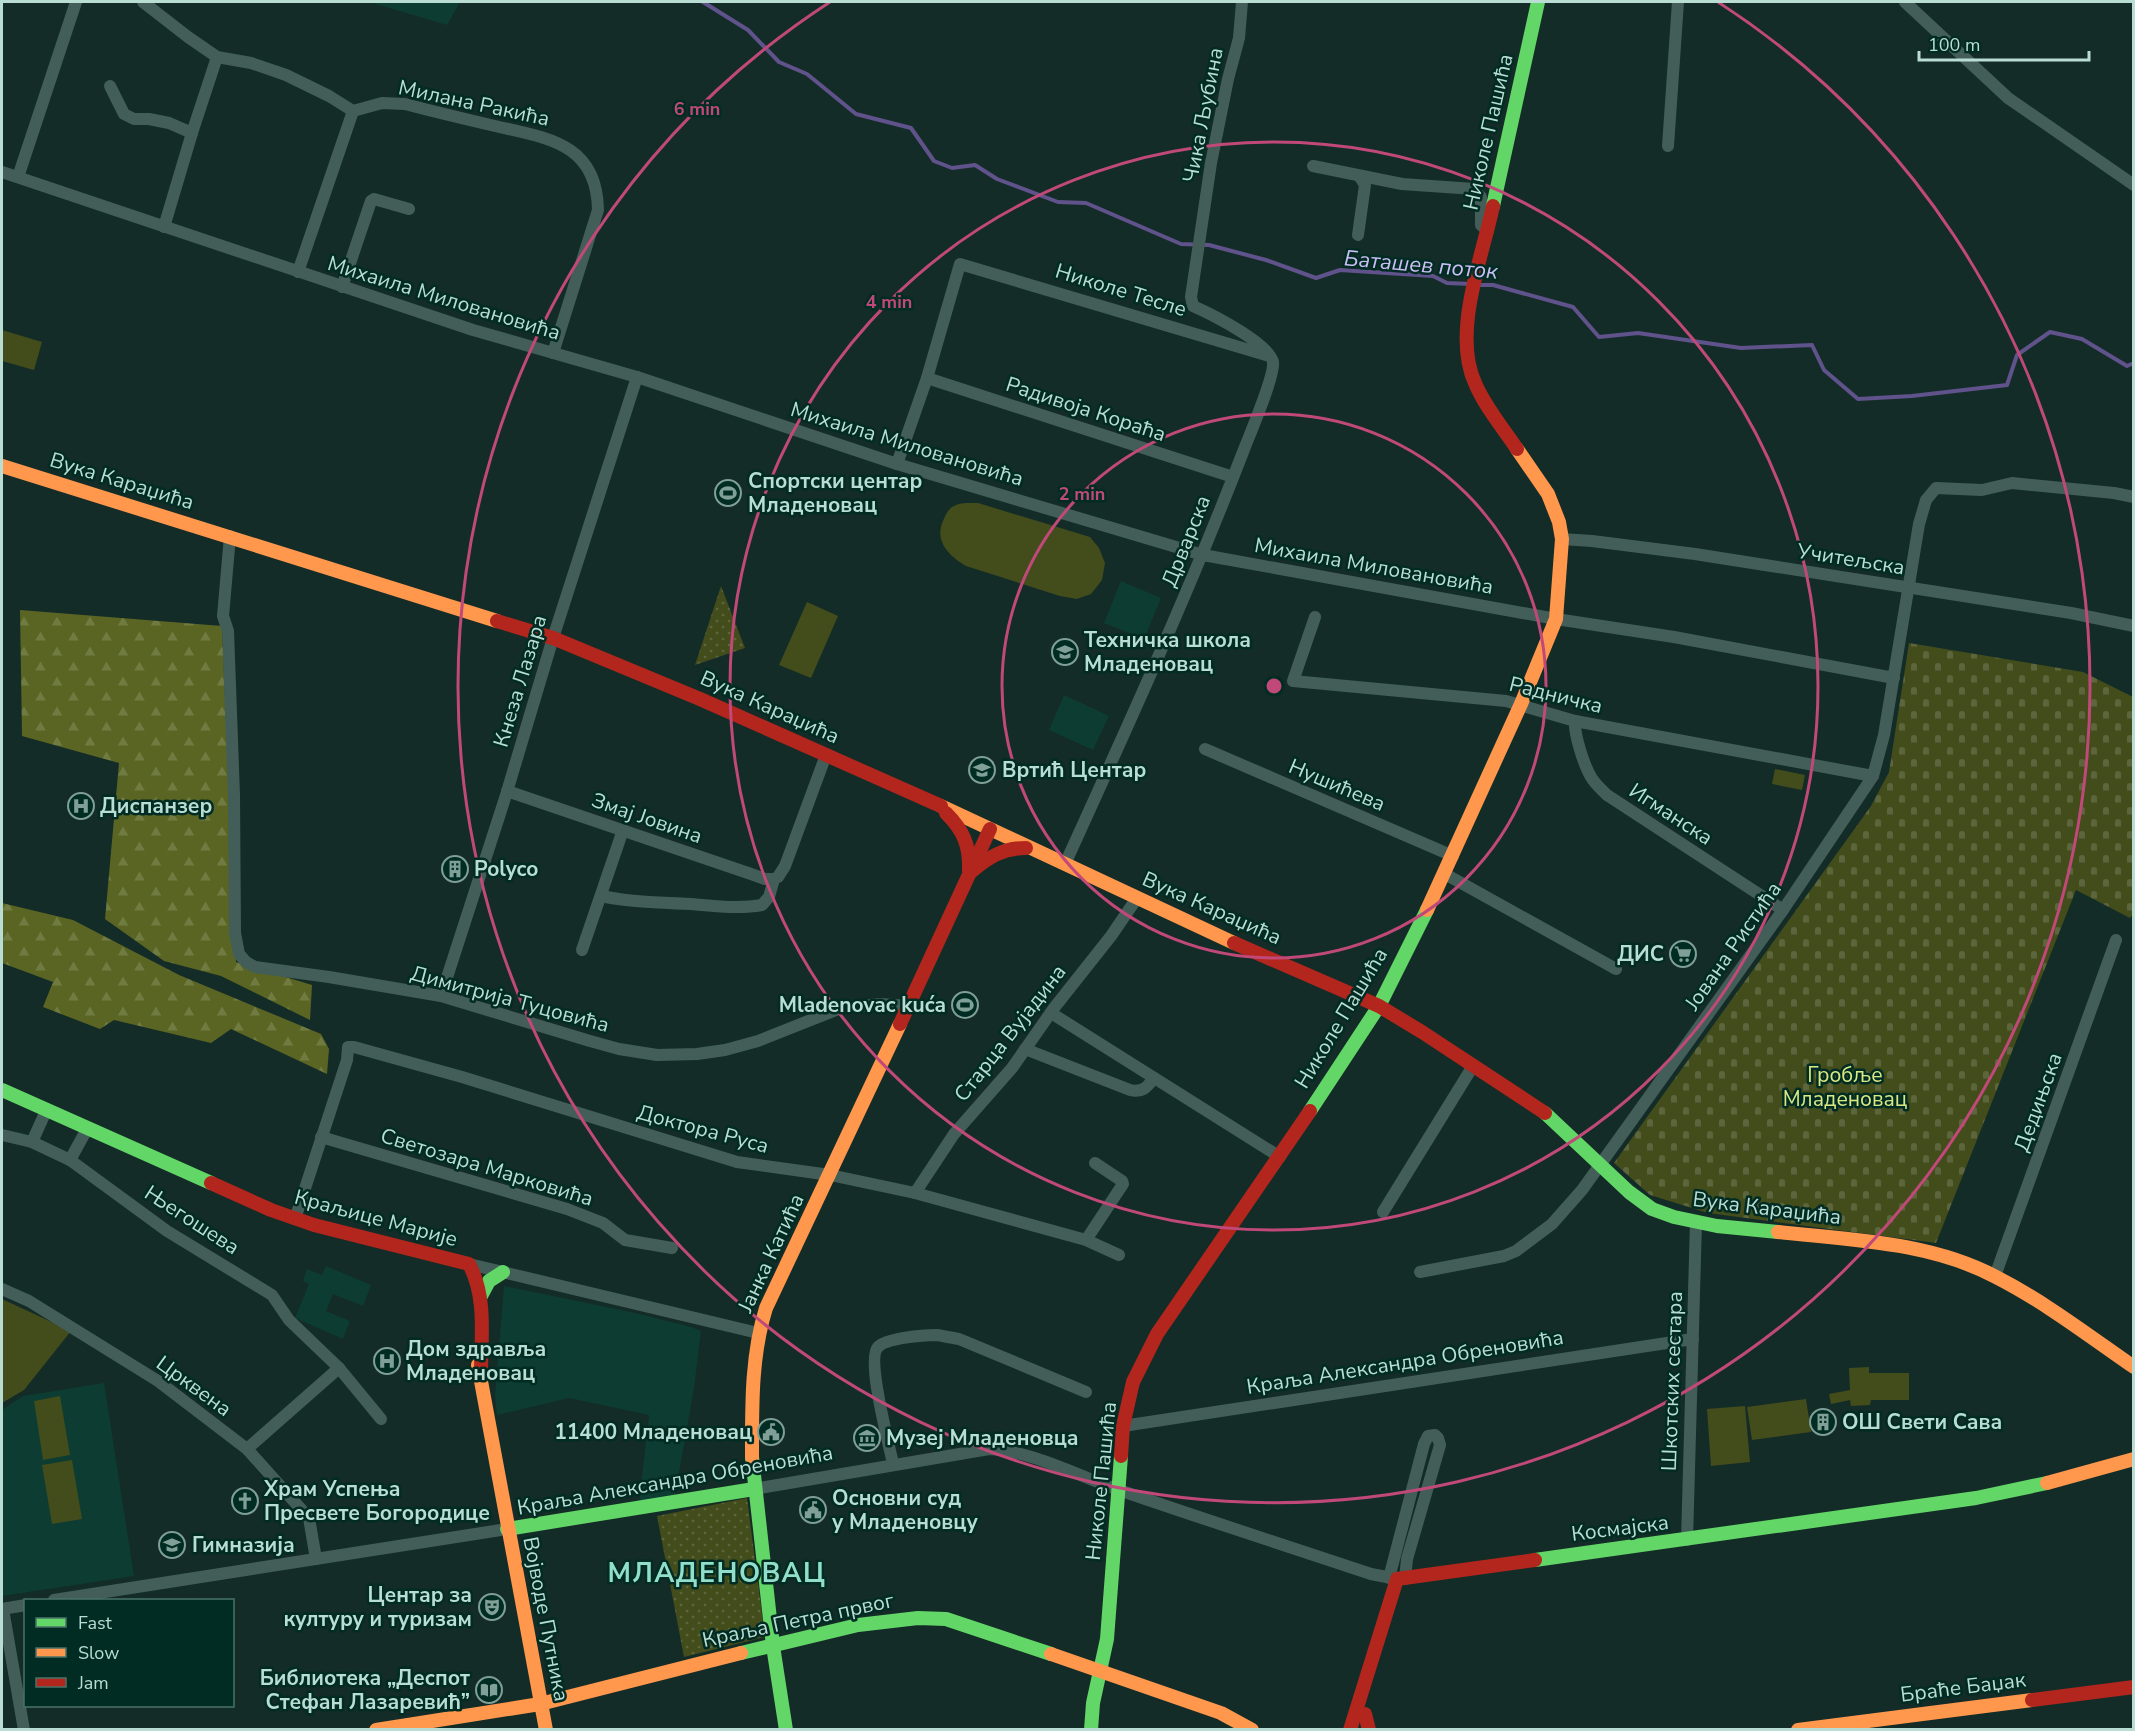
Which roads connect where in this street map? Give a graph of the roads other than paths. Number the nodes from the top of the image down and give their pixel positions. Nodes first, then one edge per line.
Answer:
1 (76, 2) edge
2 (143, 2) edge
3 (1242, 2) edge
4 (1538, 2) edge
5 (1678, 2) edge
6 (1905, 2) edge
7 (218, 57) junction
8 (110, 86) dead end
9 (353, 111) junction
10 (192, 133) junction
11 (1668, 146) dead end
12 (1313, 166) dead end
13 (2, 172) edge
14 (18, 177) junction
15 (1360, 177) junction
16 (2133, 185) edge
17 (409, 210) dead end
18 (164, 227) junction
19 (1488, 231) junction
20 (1358, 235) dead end
21 (298, 272) junction
22 (342, 287) junction
23 (553, 353) junction
24 (1270, 356) junction
25 (637, 377) junction
26 (927, 378) junction
27 (897, 464) junction
28 (2, 466) edge
29 (1233, 477) junction
30 (2133, 497) edge
31 (230, 536) junction
32 (1562, 539) junction
33 (1203, 555) junction
34 (1910, 588) junction
35 (1315, 617) dead end
36 (1556, 619) junction
37 (2133, 626) edge
38 (553, 638) junction
39 (1894, 678) junction
40 (1521, 704) junction
41 (1575, 721) junction
42 (1205, 749) dead end
43 (826, 755) junction
44 (1873, 776) junction
45 (507, 791) junction
46 (934, 803) junction
47 (990, 829) junction
48 (623, 830) junction
49 (1029, 848) junction
50 (1453, 856) junction
51 (1065, 864) junction
52 (969, 873) junction
53 (1445, 874) junction
54 (774, 879) junction
55 (601, 896) junction
56 (1137, 898) junction
57 (1783, 910) junction
58 (2116, 940) dead end
59 (582, 950) dead end
60 (1616, 969) dead end
61 (441, 996) junction
62 (909, 1006) junction
63 (1378, 1006) junction
64 (1051, 1013) junction
65 (1025, 1048) junction
66 (1473, 1066) junction
67 (1154, 1078) junction
68 (2, 1090) edge
69 (46, 1111) junction
70 (87, 1129) junction
71 (2, 1135) edge
72 (321, 1137) junction
73 (32, 1142) junction
74 (1280, 1157) junction
75 (70, 1160) junction
76 (1095, 1162) dead end
77 (1601, 1166) junction
78 (830, 1175) junction
79 (915, 1193) junction
80 (1383, 1212) dead end
81 (295, 1219) junction
82 (1696, 1222) junction
83 (1086, 1240) junction
84 (672, 1248) dead end
85 (1119, 1255) dead end
86 (464, 1263) junction
87 (503, 1272) junction
88 (1420, 1272) dead end
89 (1995, 1276) junction
90 (2, 1289) edge
91 (481, 1296) junction
92 (758, 1333) junction
93 (1693, 1339) junction
94 (2133, 1367) edge
95 (339, 1368) junction
96 (481, 1374) junction
97 (1086, 1392) dead end
98 (381, 1419) dead end
99 (1123, 1426) junction
100 (247, 1449) junction
101 (2133, 1459) edge
102 (893, 1464) junction
103 (754, 1489) junction
104 (1119, 1490) junction
105 (507, 1529) junction
106 (1687, 1540) junction
107 (316, 1558) junction
108 (1397, 1579) junction
109 (60, 1599) edge
110 (24, 1605) edge
111 (2, 1609) edge
112 (773, 1646) junction
113 (1376, 1648) junction
114 (1100, 1672) junction
115 (2133, 1687) edge
116 (540, 1704) junction
117 (1365, 1714) junction
118 (24, 1730) edge
119 (376, 1730) edge
120 (546, 1730) edge
121 (786, 1730) edge
122 (1091, 1730) edge
123 (1252, 1730) edge
124 (1350, 1730) edge
125 (1360, 1730) edge
126 (1369, 1730) edge
127 (1798, 1730) edge

1 - 14 street
2 - 7 street
3 - 24 street, Чика Љубина
4 - 19 street, Николе Пашића
5 - 11 street
6 - 16 street
7 - 9 street
7 - 10 street
8 - 10 street
9 - 21 street
9 - 23 street, Милана Ракића
10 - 18 street
12 - 15 street
13 - 14 street, Михаила Миловановића
14 - 18 street, Михаила Миловановића
15 - 19 street
15 - 20 street
17 - 22 street
18 - 21 street, Михаила Миловановића
19 - 32 street, Николе Пашића
21 - 22 street, Михаила Миловановића
22 - 23 street, Михаила Миловановића
23 - 25 street, Михаила Миловановића
24 - 26 street, Николе Тесле
24 - 29 street, Дрварска
25 - 27 street, Михаила Миловановића
25 - 38 street, Кнеза Лазара
26 - 27 street
26 - 29 street, Радивоја Кораћа
27 - 33 street, Михаила Миловановића
28 - 31 street, Вука Караџића
29 - 33 street, Дрварска
30 - 34 street, Јована Ристића
31 - 38 street, Вука Караџића
31 - 61 street, Димитрија Туцовића
32 - 34 street, Учитељска
32 - 36 street, Николе Пашића
33 - 36 street, Михаила Миловановића
33 - 51 street, Дрварска
34 - 37 street, Учитељска
34 - 39 street, Јована Ристића
35 - 40 street, Радничка
36 - 39 street, Михаила Миловановића
36 - 40 street, Николе Пашића
38 - 43 street, Вука Караџића
38 - 45 street, Кнеза Лазара
39 - 44 street, Јована Ристића
40 - 41 street, Радничка
40 - 50 street, Николе Пашића
41 - 44 street, Радничка
41 - 57 street, Игманска
42 - 50 street, Нушићева
43 - 46 street, Вука Караџића
43 - 54 street
44 - 57 street, Јована Ристића
45 - 48 street, Змај Јовина
45 - 61 street, Кнеза Лазара
46 - 47 street, Вука Караџића
46 - 52 street
47 - 49 street, Вука Караџића
47 - 52 street, Јанка Катића
48 - 54 street, Змај Јовина
48 - 55 street
49 - 51 street, Вука Караџића
49 - 52 street
50 - 53 street, Николе Пашића
51 - 56 street, Вука Караџића
52 - 62 street, Јанка Катића
53 - 60 street
53 - 63 street, Николе Пашића
54 - 55 street
55 - 59 street
56 - 63 street, Вука Караџића
56 - 64 street, Старца Вујадина
57 - 77 street, Јована Ристића
58 - 89 street, Дедињска
61 - 62 street, Димитрија Туцовића
62 - 78 street, Јанка Катића
63 - 66 street, Вука Караџића
63 - 74 street, Николе Пашића
64 - 65 street, Старца Вујадина
64 - 67 street
65 - 67 street
65 - 79 street, Старца Вујадина
66 - 77 street, Вука Караџића
66 - 80 street
67 - 74 street
68 - 69 street, Краљице Марије
69 - 70 street, Краљице Марије
69 - 73 street
70 - 75 street
70 - 81 street, Краљице Марије
71 - 73 street, Његошева
72 - 78 street, Доктора Руса
72 - 81 street
72 - 84 street, Светозара Марковића
73 - 75 street, Његошева
74 - 99 street, Николе Пашића
75 - 95 street, Његошева
76 - 83 street
77 - 82 street, Вука Караџића
77 - 88 street, Јована Ристића
78 - 79 street, Доктора Руса
78 - 92 street, Јанка Катића
79 - 83 street, Доктора Руса
81 - 86 street, Краљице Марије
82 - 89 street, Вука Караџића
82 - 93 street, Шкотских сестара
83 - 85 street, Доктора Руса
86 - 87 street, Краљице Марије
86 - 91 street, Војводе Путника
86 - 96 street, Војводе Путника
87 - 91 street
87 - 92 street, Краљице Марије
89 - 94 street, Вука Караџића
90 - 100 street, Црквена
91 - 96 street, Војводе Путника
92 - 103 street, Јанка Катића
93 - 99 street, Краља Александра Обреновића
93 - 106 street, Шкотских сестара
95 - 98 street, Његошева
95 - 100 street
96 - 105 street, Војводе Путника
97 - 102 street
99 - 104 street, Николе Пашића
100 - 107 street, Црквена
101 - 106 street, Космајска
102 - 103 street, Краља Александра Обреновића
102 - 104 street, Краља Александра Обреновића
103 - 105 street, Краља Александра Обреновића
103 - 112 street, Јанка Катића
104 - 108 street, Космајска
104 - 114 street, Николе Пашића
105 - 107 street, Краља Александра Обреновића
105 - 116 street, Војводе Путника
106 - 108 street, Космајска
107 - 109 street, Краља Александра Обреновића
108 - 108 street
108 - 113 street
110 - 111 street
111 - 118 street
112 - 114 street, Краља Петра првог
112 - 116 street, Краља Петра првог
112 - 121 street, Јанка Катића
113 - 117 street
113 - 124 street
114 - 122 street, Николе Пашића
114 - 123 street, Краља Петра првог
115 - 127 street, Браће Баџак
116 - 119 street, Краља Петра првог
116 - 120 street, Војводе Путника
117 - 125 street
117 - 126 street

